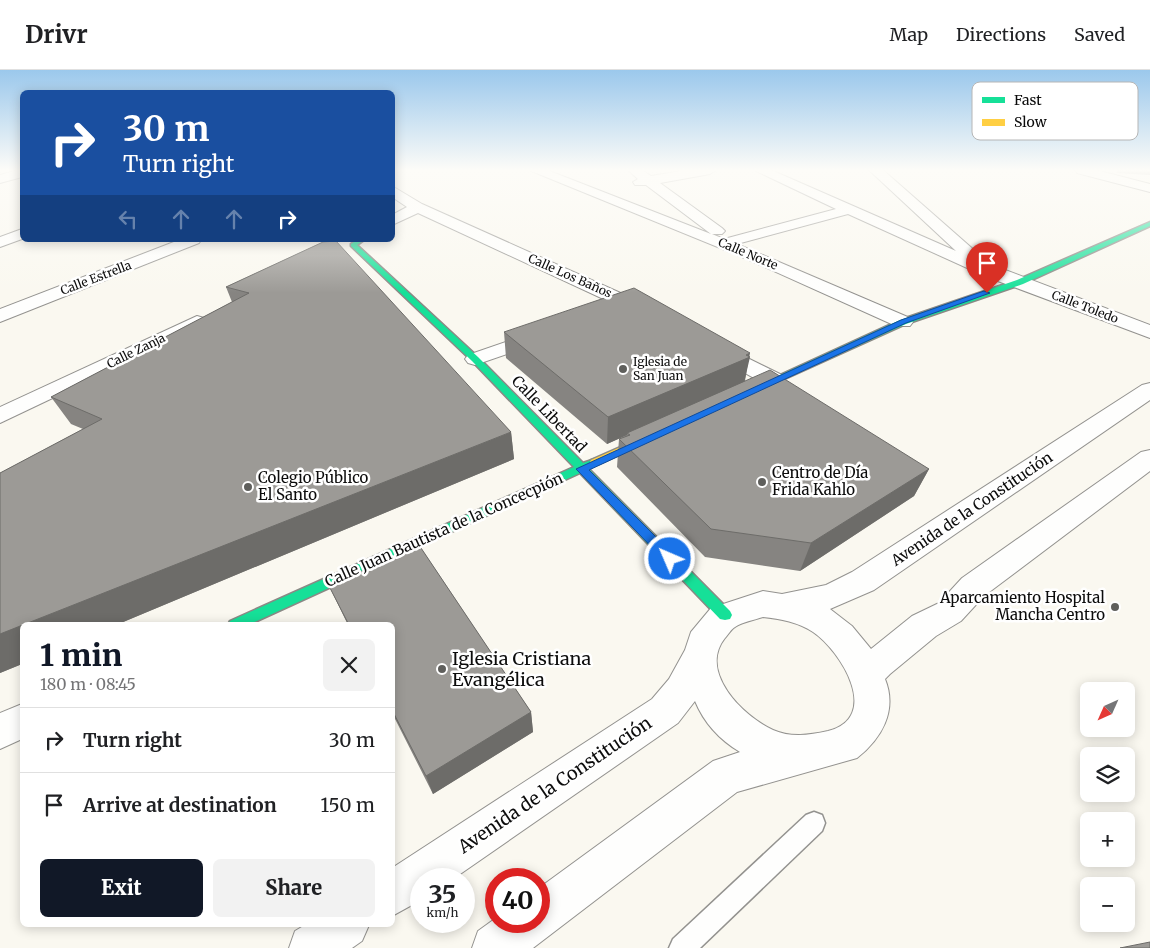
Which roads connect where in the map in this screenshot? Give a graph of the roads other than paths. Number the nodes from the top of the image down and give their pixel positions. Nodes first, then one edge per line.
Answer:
1 (410, 211) edge
2 (426, 211) edge
3 (641, 211) edge
4 (690, 211) edge
5 (844, 211) edge
6 (850, 211) edge
7 (871, 211) edge
8 (921, 211) edge
9 (395, 219) edge
10 (1150, 224) edge
11 (20, 235) edge
12 (731, 241) junction
13 (0, 242) edge
14 (188, 242) edge
15 (350, 246) edge
16 (968, 253) junction
17 (753, 256) junction
18 (1020, 282) junction
19 (632, 304) junction
20 (216, 312) edge
21 (605, 314) edge
22 (0, 316) edge
23 (666, 322) edge
24 (903, 322) junction
25 (558, 330) edge
26 (1150, 332) edge
27 (699, 340) edge
28 (474, 359) junction
29 (774, 380) junction
30 (1150, 390) edge
31 (739, 396) edge
32 (0, 416) edge
33 (660, 432) edge
34 (1150, 458) edge
35 (581, 469) junction
36 (784, 606) junction
37 (725, 615) junction
38 (242, 622) edge
39 (699, 657) junction
40 (868, 674) junction
41 (20, 722) edge
42 (0, 731) edge
43 (803, 755) junction
44 (814, 823) dead end
45 (395, 892) edge
46 (550, 908) edge
47 (343, 927) edge
48 (515, 933) edge
49 (312, 948) edge
50 (495, 948) edge
51 (682, 948) edge

1 - 9 street
2 - 19 street, Calle Los Baños
3 - 17 street, Calle Norte
4 - 12 street
5 - 12 street
6 - 18 street, Calle Toledo
7 - 16 street, Calle Toledo
8 - 16 street
10 - 18 street
11 - 13 street
12 - 17 street
14 - 22 street, Calle Estrella
15 - 28 street, Calle Libertad
16 - 18 street, Calle Toledo
17 - 24 street, Calle Norte
18 - 24 street
18 - 26 street, Calle Toledo
19 - 21 street
19 - 23 street, Calle Los Baños
20 - 32 street, Calle Zanja
24 - 29 street
25 - 28 street
27 - 29 street
28 - 35 street, Calle Libertad
29 - 31 street
30 - 36 street, Avenida de la Constitución
33 - 35 street, Calle Juan Bautista de la Concecpión
34 - 40 street
35 - 37 street, Calle Libertad
35 - 38 street, Calle Juan Bautista de la Concecpión
36 - 37 street
36 - 40 street
37 - 39 street
39 - 43 street
39 - 45 street, Avenida de la Constitución
40 - 43 street
41 - 42 street
43 - 46 street
44 - 51 lane
47 - 49 street
48 - 50 street

